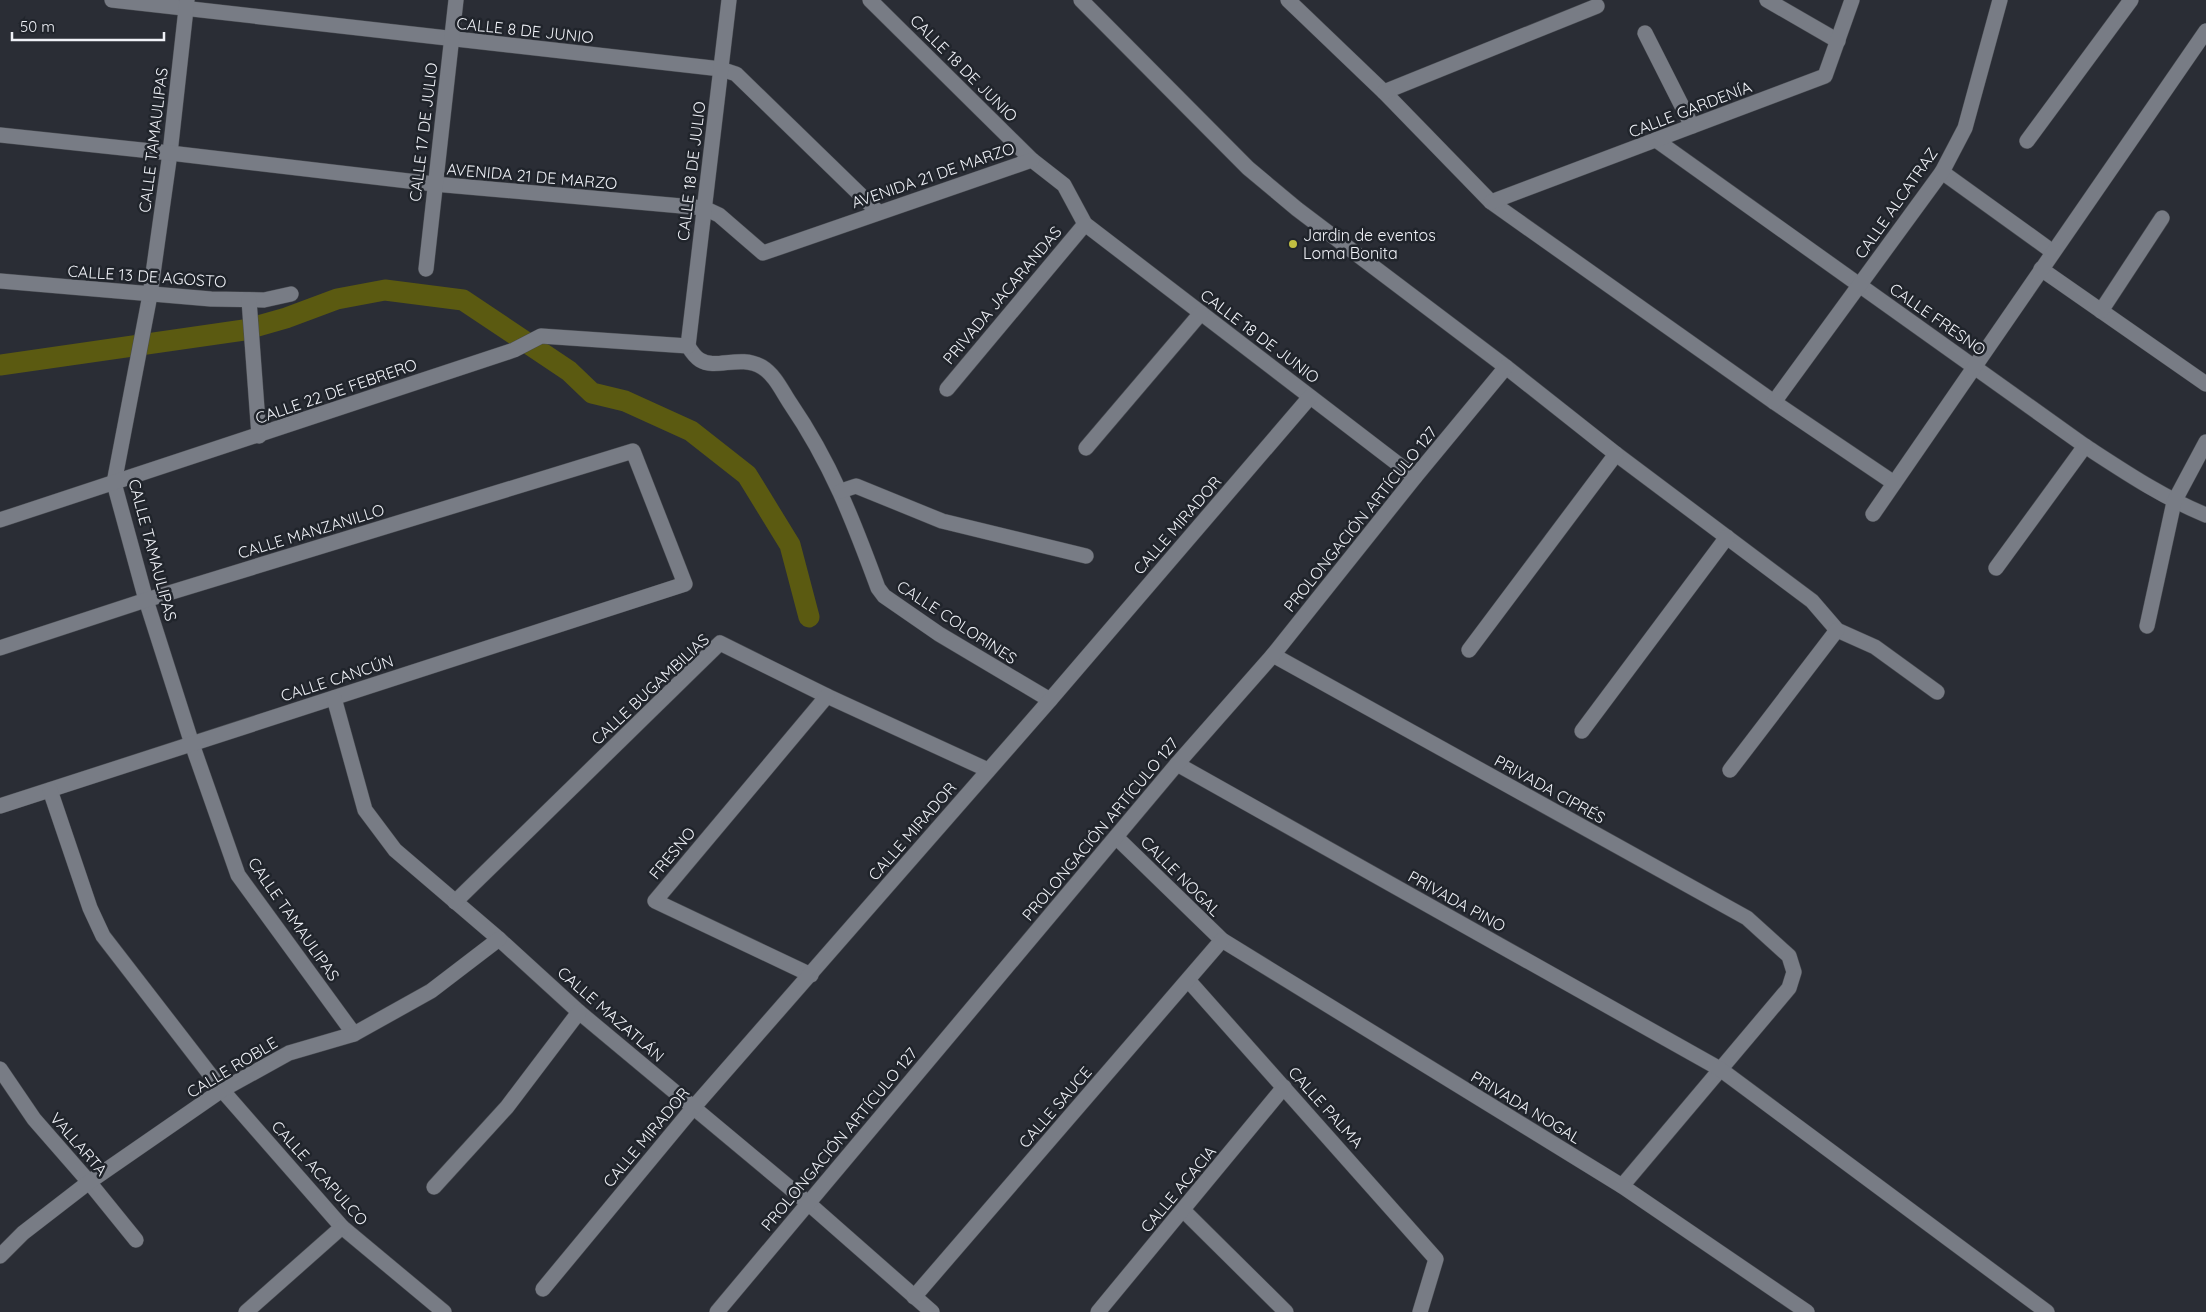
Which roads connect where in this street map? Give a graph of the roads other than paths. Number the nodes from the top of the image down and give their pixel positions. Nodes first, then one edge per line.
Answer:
1 (112, 0) edge
2 (456, 0) edge
3 (729, 0) edge
4 (870, 0) edge
5 (1081, 0) edge
6 (1288, 0) edge
7 (1767, 0) edge
8 (1852, 0) edge
9 (2000, 0) edge
10 (2131, 0) edge
11 (187, 4) edge
12 (1597, 6) dead end
13 (1645, 33) dead end
14 (452, 39) junction
15 (2204, 40) edge
16 (1838, 41) junction
17 (721, 69) junction
18 (1384, 92) junction
19 (1692, 126) junction
20 (0, 135) edge
21 (1656, 140) junction
22 (2027, 141) dead end
23 (170, 153) junction
24 (1032, 160) junction
25 (1942, 172) junction
26 (434, 184) junction
27 (1491, 202) junction
28 (704, 208) junction
29 (878, 212) junction
30 (2162, 218) dead end
31 (1085, 224) junction
32 (2054, 252) junction
33 (426, 269) dead end
34 (2041, 269) junction
35 (0, 281) edge
36 (1860, 285) junction
37 (291, 294) dead end
38 (150, 295) junction
39 (249, 300) junction
40 (2101, 311) junction
41 (1201, 313) junction
42 (688, 346) junction
43 (1974, 366) junction
44 (1506, 367) junction
45 (2206, 384) edge
46 (947, 388) dead end
47 (1310, 397) junction
48 (1774, 402) junction
49 (259, 436) junction
50 (2206, 442) edge
51 (2085, 446) junction
52 (1086, 448) dead end
53 (1616, 454) junction
54 (1415, 477) junction
55 (114, 483) junction
56 (1894, 484) junction
57 (841, 491) junction
58 (2174, 502) junction
59 (1873, 514) dead end
60 (2206, 515) edge
61 (0, 520) edge
62 (1727, 537) junction
63 (1086, 556) dead end
64 (1996, 568) dead end
65 (685, 584) joint
66 (146, 600) junction
67 (2147, 626) dead end
68 (1837, 630) junction
69 (0, 648) edge
70 (1470, 650) dead end
71 (1273, 655) junction
72 (1937, 692) dead end
73 (827, 696) junction
74 (334, 698) junction
75 (1050, 700) junction
76 (1582, 731) dead end
77 (192, 744) junction
78 (1177, 764) junction
79 (988, 770) junction
80 (1730, 770) dead end
81 (50, 790) junction
82 (0, 806) edge
83 (1116, 837) junction
84 (455, 902) junction
85 (499, 939) junction
86 (1222, 940) junction
87 (811, 975) junction
88 (1188, 980) junction
89 (580, 1012) junction
90 (354, 1034) junction
91 (0, 1068) edge
92 (1720, 1069) junction
93 (1284, 1087) junction
94 (222, 1090) junction
95 (693, 1108) junction
96 (89, 1182) junction
97 (1622, 1186) junction
98 (434, 1187) dead end
99 (808, 1203) junction
100 (1184, 1210) junction
101 (342, 1227) junction
102 (136, 1240) dead end
103 (0, 1256) edge
104 (542, 1289) dead end
105 (914, 1297) junction
106 (246, 1312) edge
107 (444, 1312) edge
108 (717, 1312) edge
109 (932, 1312) edge
110 (1098, 1312) edge
111 (1286, 1312) edge
112 (1420, 1312) edge
113 (1807, 1312) edge
114 (2047, 1312) edge

1 - 11 street, CALLE 8 DE JUNIO
2 - 14 street, CALLE 17 DE JULIO
3 - 17 street, CALLE 18 DE JULIO
4 - 24 street, CALLE 18 DE JUNIO
5 - 44 street
6 - 18 street
7 - 16 street
8 - 16 street, CALLE GARDENÍA
9 - 25 street, CALLE ALCATRAZ
10 - 22 street
11 - 14 street, CALLE 8 DE JUNIO
11 - 23 street, CALLE TAMAULIPAS
12 - 18 street
13 - 19 street
14 - 17 street, CALLE 8 DE JUNIO
14 - 26 street, CALLE 17 DE JULIO
15 - 32 street
16 - 19 street, CALLE GARDENÍA
17 - 28 street, CALLE 18 DE JULIO
17 - 29 street, CALLE 8 DE JUNIO
18 - 27 street
19 - 21 street, CALLE GARDENÍA
20 - 23 street, AVENIDA 21 DE MARZO
21 - 27 street, CALLE GARDENÍA
21 - 36 street, CALLE FRESNO
23 - 26 street, AVENIDA 21 DE MARZO
23 - 38 street, CALLE TAMAULIPAS
24 - 29 street, AVENIDA 21 DE MARZO
24 - 31 street, CALLE 18 DE JUNIO
25 - 32 street
25 - 36 street, CALLE ALCATRAZ
26 - 28 street, AVENIDA 21 DE MARZO
26 - 33 street, CALLE 17 DE JULIO
27 - 48 street
28 - 29 street, AVENIDA 21 DE MARZO
28 - 42 street, CALLE 18 DE JULIO
30 - 40 street
31 - 41 street, CALLE 18 DE JUNIO
31 - 46 street, PRIVADA JACARANDAS
32 - 34 street
34 - 40 street
34 - 43 street
35 - 38 street, CALLE 13 DE AGOSTO
36 - 43 street, CALLE FRESNO
36 - 48 street, CALLE ALCATRAZ
37 - 39 street, CALLE 13 DE AGOSTO
38 - 39 street, CALLE 13 DE AGOSTO
38 - 55 street, CALLE TAMAULIPAS
39 - 49 street
40 - 45 street
41 - 47 street, CALLE 18 DE JUNIO
41 - 52 street
42 - 49 street, CALLE 22 DE FEBRERO
42 - 57 street, CALLE COLORINES
43 - 51 street, CALLE FRESNO
43 - 56 street
44 - 53 street
44 - 54 street, PROLONGACIÓN ARTÍCULO 127
47 - 54 street, CALLE 18 DE JUNIO
47 - 75 street, CALLE MIRADOR
48 - 56 street
49 - 55 street, CALLE 22 DE FEBRERO
50 - 58 street
51 - 58 street, CALLE FRESNO
51 - 64 street
53 - 62 street
53 - 70 street
54 - 71 street, PROLONGACIÓN ARTÍCULO 127
55 - 61 street, CALLE 22 DE FEBRERO
55 - 66 street, CALLE TAMAULIPAS
56 - 59 street
57 - 63 street
57 - 75 street, CALLE COLORINES
58 - 60 street, CALLE FRESNO
58 - 67 street
62 - 68 street
62 - 76 street
65 - 66 street, CALLE MANZANILLO
65 - 74 street, CALLE CANCÚN
66 - 69 street, CALLE MANZANILLO
66 - 77 street, CALLE TAMAULIPAS
68 - 72 street
68 - 80 street
71 - 78 street, PROLONGACIÓN ARTÍCULO 127
71 - 92 street, PRIVADA CIPRÉS
73 - 79 street, CALLE BUGAMBILIAS
73 - 84 street, CALLE BUGAMBILIAS
73 - 87 street, FRESNO
74 - 77 street, CALLE CANCÚN
74 - 84 street, CALLE MAZATLÁN
75 - 79 street, CALLE MIRADOR
77 - 81 street, CALLE CANCÚN
77 - 90 street, CALLE TAMAULIPAS
78 - 83 street, PROLONGACIÓN ARTÍCULO 127
78 - 92 street, PRIVADA PINO
79 - 87 street, CALLE MIRADOR
81 - 82 street, CALLE CANCÚN
81 - 94 street, CALLE ACAPULCO
83 - 86 street, CALLE NOGAL
83 - 99 street, PROLONGACIÓN ARTÍCULO 127
84 - 85 street, CALLE MAZATLÁN
85 - 89 street, CALLE MAZATLÁN
85 - 90 street, CALLE ROBLE
86 - 88 street, CALLE SAUCE
86 - 97 street, PRIVADA NOGAL
87 - 95 street, CALLE MIRADOR
88 - 93 street, CALLE PALMA
88 - 105 street, CALLE SAUCE
89 - 95 street, CALLE MAZATLÁN
89 - 98 street
90 - 94 street, CALLE ROBLE
91 - 96 street, VALLARTA
92 - 97 street
92 - 114 street, PRIVADA PINO
93 - 100 street, CALLE ACACIA
93 - 112 street, CALLE PALMA
94 - 96 street, CALLE ROBLE
94 - 101 street, CALLE ACAPULCO
95 - 99 street, CALLE MAZATLÁN
95 - 104 street, CALLE MIRADOR
96 - 102 street, VALLARTA
96 - 103 street, CALLE ROBLE
97 - 113 street, PRIVADA NOGAL
99 - 105 street, CALLE MAZATLÁN
99 - 108 street, PROLONGACIÓN ARTÍCULO 127
100 - 110 street, CALLE ACACIA
100 - 111 street
101 - 106 street
101 - 107 street, CALLE ACAPULCO
105 - 109 street, CALLE MAZATLÁN

